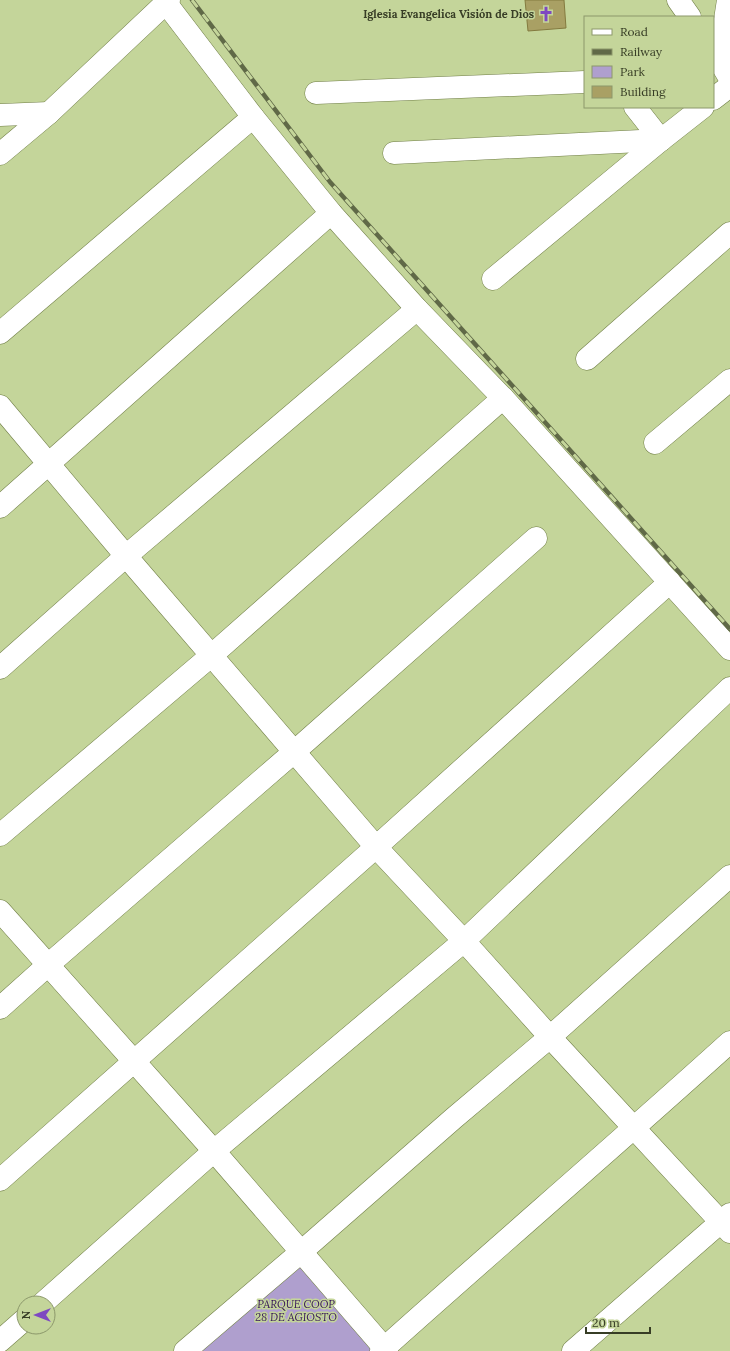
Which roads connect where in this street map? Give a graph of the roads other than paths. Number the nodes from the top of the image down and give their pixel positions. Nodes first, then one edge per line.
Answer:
1 (678, 0) edge
2 (728, 0) edge
3 (167, 2) edge
4 (689, 16) edge
5 (716, 55) edge
6 (730, 79) edge
7 (584, 82) edge
8 (730, 86) edge
9 (316, 93) dead end
10 (714, 98) edge
11 (636, 108) edge
12 (702, 108) edge
13 (48, 113) junction
14 (0, 115) edge
15 (253, 117) junction
16 (661, 140) junction
17 (394, 153) dead end
18 (0, 154) edge
19 (331, 213) junction
20 (730, 233) edge
21 (493, 279) dead end
22 (417, 309) junction
23 (0, 333) edge
24 (587, 358) dead end
25 (730, 380) edge
26 (503, 398) junction
27 (0, 406) edge
28 (655, 443) dead end
29 (50, 464) junction
30 (0, 507) edge
31 (536, 538) dead end
32 (126, 556) junction
33 (670, 582) junction
34 (730, 649) edge
35 (212, 655) junction
36 (0, 668) edge
37 (730, 688) edge
38 (294, 752) junction
39 (0, 835) edge
40 (376, 847) junction
41 (730, 876) edge
42 (0, 912) edge
43 (464, 941) junction
44 (48, 965) junction
45 (0, 1008) edge
46 (550, 1037) junction
47 (730, 1042) edge
48 (134, 1062) junction
49 (634, 1128) junction
50 (214, 1151) junction
51 (0, 1180) edge
52 (727, 1223) edge
53 (301, 1252) junction
54 (52, 1295) edge
55 (16, 1327) edge
56 (0, 1341) edge
57 (384, 1350) edge
58 (185, 1351) edge
59 (573, 1351) edge

1 - 4 street
2 - 5 street
3 - 13 street
3 - 15 street
5 - 6 street
7 - 9 street
8 - 10 street
11 - 16 street
12 - 16 street
13 - 14 street
13 - 18 street
15 - 19 street
15 - 23 street
16 - 17 street
16 - 21 street
19 - 22 street
19 - 29 street
20 - 24 street
22 - 26 street
22 - 32 street
25 - 28 street
26 - 33 street
26 - 35 street
27 - 29 street
29 - 30 street
29 - 32 street
31 - 38 street
32 - 35 street
32 - 36 street
33 - 34 street
33 - 40 street
35 - 38 street
35 - 39 street
37 - 43 street
38 - 40 street
38 - 44 street
40 - 43 street
40 - 48 street
41 - 46 street
42 - 44 street
43 - 46 street
43 - 50 street
44 - 45 street
44 - 48 street
46 - 49 street
46 - 53 street
47 - 49 street
48 - 50 street
48 - 51 street
49 - 52 street
49 - 57 street
50 - 53 street
50 - 54 street
52 - 59 street
53 - 57 street
53 - 58 street
55 - 56 street

